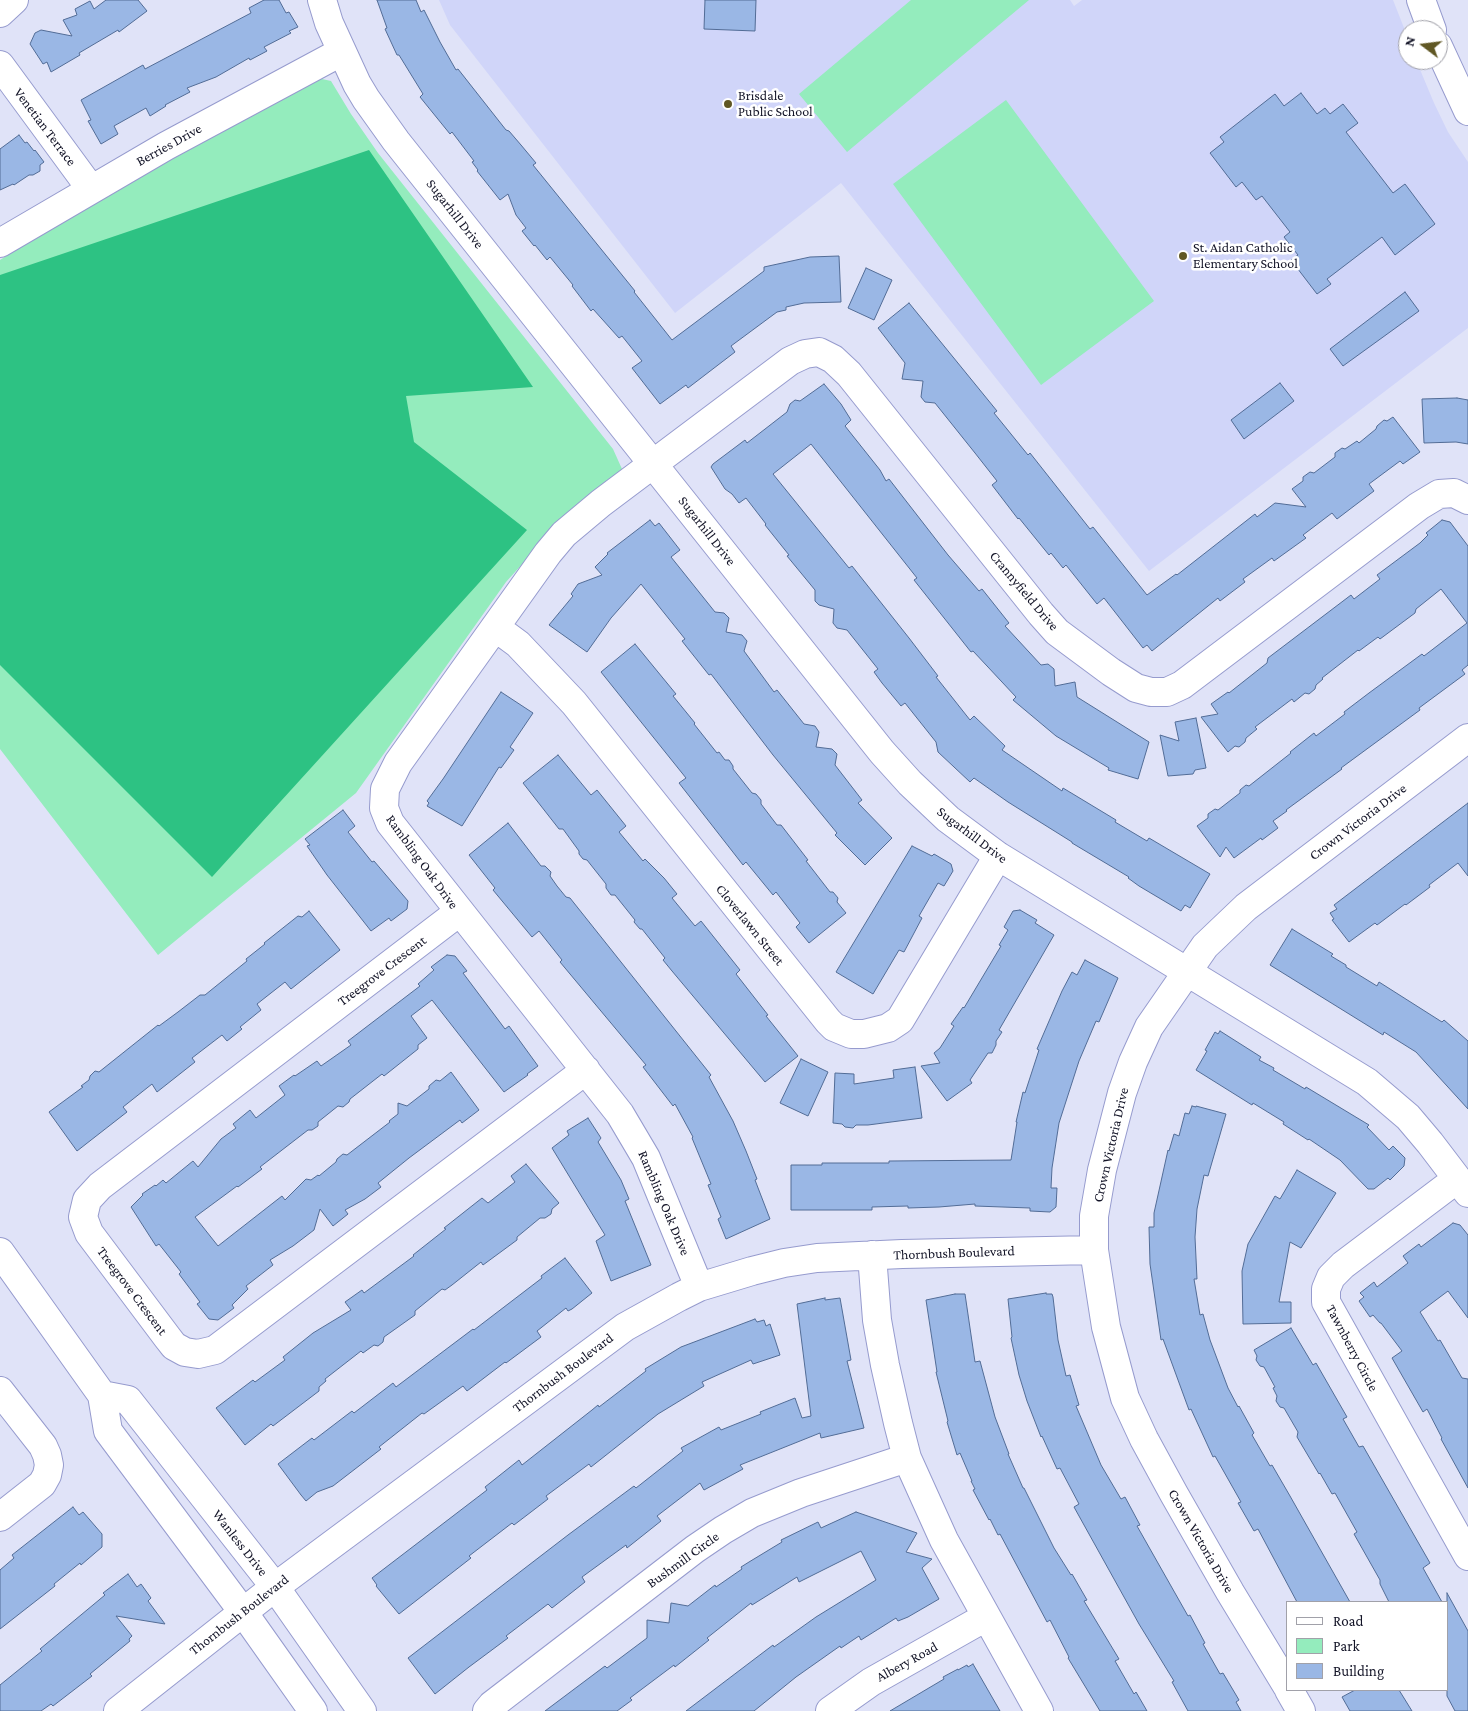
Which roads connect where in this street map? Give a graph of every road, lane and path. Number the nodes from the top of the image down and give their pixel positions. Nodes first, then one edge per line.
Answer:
1 (14, 0) edge
2 (322, 0) edge
3 (1421, 0) edge
4 (0, 13) edge
5 (1428, 20) edge
6 (342, 52) junction
7 (0, 65) edge
8 (1448, 68) edge
9 (1468, 111) edge
10 (92, 189) junction
11 (0, 243) edge
12 (653, 464) junction
13 (1468, 500) edge
14 (495, 627) junction
15 (1468, 738) edge
16 (998, 856) junction
17 (459, 912) junction
18 (1186, 972) junction
19 (586, 1070) junction
20 (1462, 1186) edge
21 (1094, 1250) junction
22 (0, 1252) edge
23 (872, 1255) junction
24 (699, 1287) junction
25 (0, 1392) edge
26 (102, 1395) junction
27 (908, 1458) junction
28 (0, 1516) edge
29 (1468, 1556) edge
30 (275, 1586) junction
31 (243, 1612) junction
32 (986, 1618) junction
33 (1286, 1684) edge
34 (1290, 1691) edge
35 (118, 1711) edge
36 (314, 1711) edge
37 (362, 1711) edge
38 (487, 1711) edge
39 (830, 1711) edge
40 (1039, 1711) edge
41 (1301, 1711) edge

1 - 4 street
2 - 6 street, Sugarhill Drive
3 - 5 street
6 - 10 street, Berries Drive
6 - 12 street, Sugarhill Drive
7 - 10 street, Venetian Terrace
8 - 9 street
10 - 11 street, Berries Drive
12 - 13 street, Crannyfield Drive
12 - 14 street, Rambling Oak Drive
12 - 16 street, Sugarhill Drive
14 - 16 street, Cloverlawn Street
14 - 17 street, Rambling Oak Drive
15 - 18 street, Crown Victoria Drive
16 - 18 street, Sugarhill Drive
17 - 19 street, Rambling Oak Drive
17 - 19 street, Treegrove Crescent
18 - 20 street, Tawnberry Circle
18 - 21 street, Crown Victoria Drive
19 - 24 street, Rambling Oak Drive
20 - 29 street, Tawnberry Circle
21 - 23 street, Thornbush Boulevard
21 - 33 street, Crown Victoria Drive
22 - 26 street
23 - 24 street, Thornbush Boulevard
23 - 27 street
24 - 30 street, Thornbush Boulevard
25 - 28 street
26 - 30 street, Wanless Drive
26 - 31 street
27 - 32 street
27 - 38 street, Bushmill Circle
30 - 31 street, Thornbush Boulevard
30 - 37 street, Wanless Drive
31 - 35 street, Thornbush Boulevard
31 - 36 street
32 - 39 street, Albery Road
32 - 40 street
34 - 41 street

